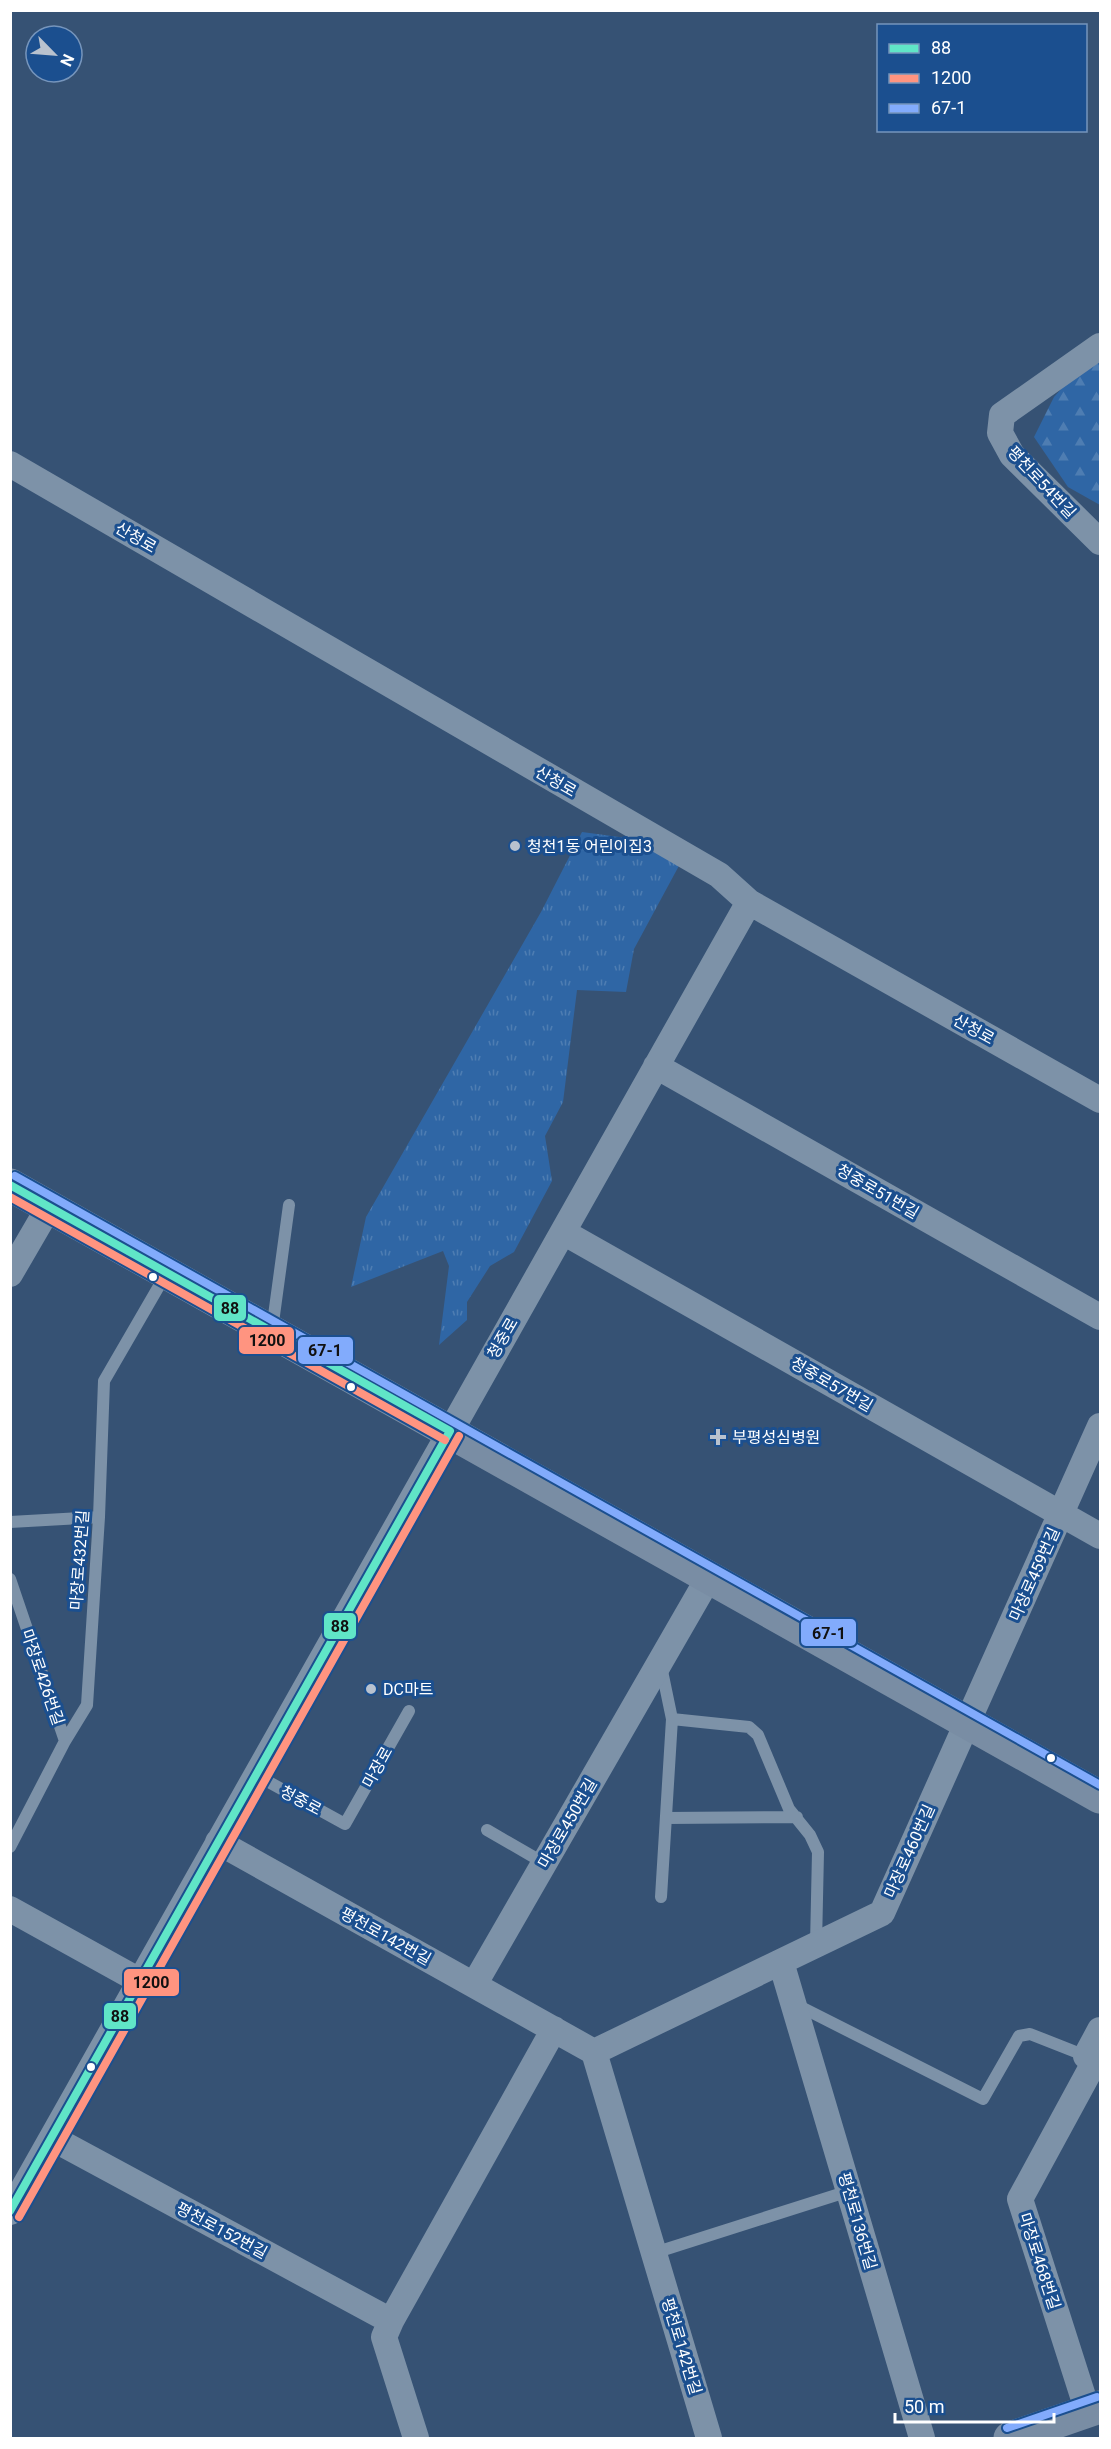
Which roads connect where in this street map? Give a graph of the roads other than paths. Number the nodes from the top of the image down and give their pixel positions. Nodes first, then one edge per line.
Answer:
1 (1101, 346) edge
2 (10, 464) edge
3 (1101, 542) edge
4 (749, 902) junction
5 (657, 1066) junction
6 (1101, 1100) edge
7 (10, 1185) edge
8 (289, 1205) dead end
9 (49, 1207) junction
10 (563, 1232) junction
11 (166, 1273) junction
12 (10, 1274) edge
13 (1101, 1317) edge
14 (272, 1331) junction
15 (1101, 1426) edge
16 (450, 1431) junction
17 (1061, 1514) junction
18 (99, 1517) junction
19 (10, 1522) edge
20 (1101, 1536) edge
21 (709, 1577) junction
22 (10, 1579) edge
23 (660, 1662) junction
24 (409, 1711) dead end
25 (672, 1719) junction
26 (967, 1722) junction
27 (65, 1741) junction
28 (256, 1775) junction
29 (1101, 1797) edge
30 (797, 1817) junction
31 (666, 1818) junction
32 (345, 1824) joint
33 (487, 1830) dead end
34 (218, 1842) junction
35 (10, 1846) edge
36 (544, 1863) junction
37 (661, 1897) dead end
38 (10, 1909) edge
39 (816, 1945) junction
40 (782, 1962) junction
41 (140, 1981) junction
42 (474, 1985) junction
43 (794, 2003) junction
44 (554, 2029) junction
45 (1101, 2030) edge
46 (594, 2052) junction
47 (1086, 2056) junction
48 (52, 2138) junction
49 (849, 2191) junction
50 (10, 2212) edge
51 (654, 2253) junction
52 (392, 2321) junction
53 (1094, 2409) edge
54 (416, 2439) edge
55 (709, 2439) edge
56 (922, 2439) edge
57 (1010, 2439) edge

1 - 3 street, 평천로54번길
2 - 4 street, 산청로
4 - 5 street, 청중로
4 - 6 street, 산청로
5 - 10 street, 청중로
5 - 13 street, 청중로51번길
7 - 9 main road
8 - 14 lane
9 - 11 main road
9 - 12 street
10 - 16 street, 청중로
10 - 17 street, 청중로57번길
11 - 14 main road
11 - 18 lane, 마장로432번길
14 - 16 main road
15 - 17 street, 마장로459번길
16 - 21 main road
16 - 28 street, 청중로
17 - 20 street, 청중로57번길
17 - 26 street, 마장로459번길
18 - 19 lane
18 - 27 lane, 마장로432번길
21 - 23 street, 마장로450번길
21 - 26 main road
22 - 27 lane, 마장로426번길
23 - 25 lane
23 - 36 street, 마장로450번길
24 - 32 lane, 마장로
25 - 30 lane
25 - 31 lane
26 - 29 main road
26 - 39 street, 마장로460번길
27 - 35 lane, 마장로432번길
28 - 32 lane, 청중로
28 - 34 street, 청중로
30 - 31 lane
30 - 39 lane
31 - 37 lane
33 - 36 lane
34 - 41 street, 청중로
34 - 42 street, 평천로142번길
36 - 42 street, 마장로450번길
38 - 41 street
39 - 40 street, 마장로460번길
40 - 43 street, 평천로136번길
40 - 46 street, 마장로460번길
41 - 48 street, 청중로
42 - 44 street, 평천로142번길
43 - 47 lane
43 - 49 street, 평천로136번길
44 - 46 street, 평천로142번길
44 - 52 street
45 - 47 street, 마장로468번길
46 - 51 street, 평천로142번길
47 - 53 street, 마장로468번길
48 - 50 street, 청중로
48 - 52 street, 평천로152번길
49 - 51 lane
49 - 56 street, 평천로136번길
51 - 55 street, 평천로142번길
52 - 54 street
53 - 57 main road

